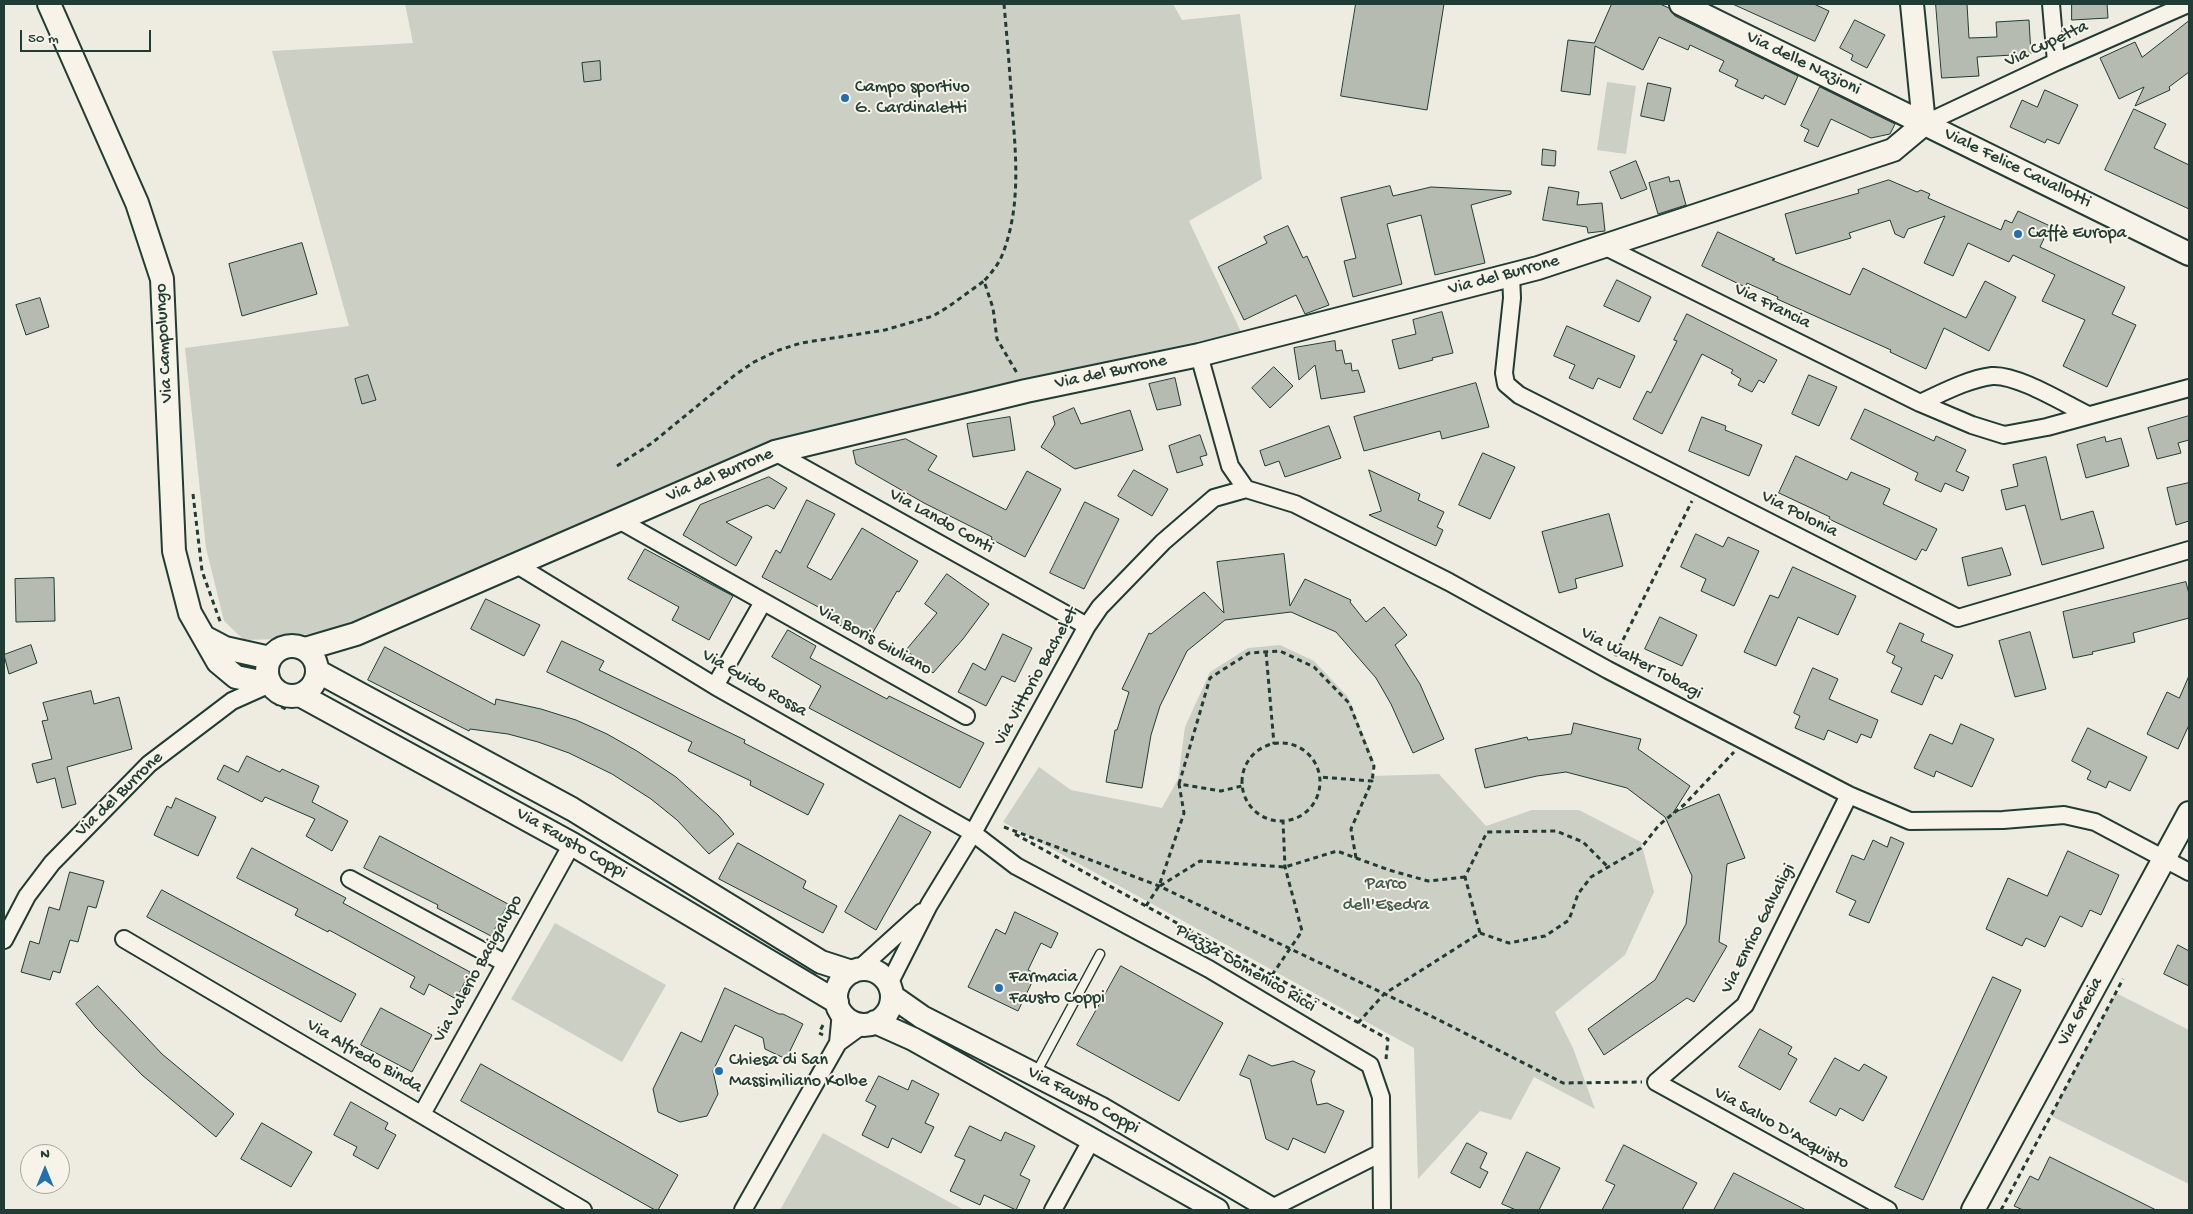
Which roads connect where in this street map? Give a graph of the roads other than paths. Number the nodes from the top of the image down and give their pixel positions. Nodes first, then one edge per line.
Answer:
1 (49, 4) edge
2 (1681, 4) edge
3 (1912, 4) edge
4 (2051, 4) edge
5 (2188, 4) edge
6 (2056, 62) junction
7 (1924, 124) junction
8 (1606, 246) junction
9 (2189, 254) edge
10 (1511, 275) junction
11 (1200, 355) junction
12 (2189, 388) edge
13 (1920, 403) junction
14 (2088, 415) junction
15 (775, 452) junction
16 (1246, 490) junction
17 (617, 519) junction
18 (2189, 550) edge
19 (517, 565) junction
20 (763, 602) junction
21 (1086, 626) junction
22 (206, 638) junction
23 (305, 649) junction
24 (270, 658) junction
25 (317, 671) junction
26 (270, 684) junction
27 (715, 686) junction
28 (300, 695) junction
29 (966, 716) dead end
30 (1849, 794) junction
31 (2189, 812) edge
32 (973, 833) junction
33 (572, 844) junction
34 (2165, 859) junction
35 (2189, 872) edge
36 (350, 879) dead end
37 (929, 905) junction
38 (124, 939) dead end
39 (4, 940) edge
40 (1100, 954) dead end
41 (506, 963) junction
42 (855, 971) junction
43 (890, 990) junction
44 (839, 1007) junction
45 (869, 1023) junction
46 (838, 1043) junction
47 (1035, 1075) junction
48 (1656, 1082) joint
49 (422, 1114) junction
50 (1092, 1139) junction
51 (1382, 1153) junction
52 (1272, 1209) edge
53 (583, 1210) edge
54 (743, 1210) edge
55 (1053, 1210) edge
56 (1217, 1210) edge
57 (1382, 1210) edge
58 (1888, 1210) edge
59 (1972, 1210) edge

1 - 22 street, Via Campolungo
2 - 7 street, Via delle Nazioni
3 - 7 street
4 - 6 street
5 - 6 street, Via Cupetta
6 - 7 street, Via Cupetta
7 - 8 street, Via del Burrone
7 - 9 street, Viale Felice Cavallotti
8 - 10 street, Via del Burrone
8 - 13 street, Via Francia
10 - 11 street, Via del Burrone
10 - 18 street, Via Polonia
11 - 15 street, Via del Burrone
11 - 16 street
12 - 14 street, Via Francia
13 - 14 street, Via Francia
13 - 14 street
15 - 17 street, Via del Burrone
15 - 21 street, Via Lando Conti
16 - 21 street, Via Vittorio Bachelet
16 - 30 street, Via Walter Tobagi
17 - 19 street, Via del Burrone
17 - 20 street, Via Boris Giuliano
19 - 23 street, Via del Burrone
19 - 27 street, Via Guido Rossa
20 - 27 street
20 - 29 street, Via Boris Giuliano
21 - 32 street, Via Vittorio Bachelet
22 - 24 street
22 - 26 street, Via Campolungo
23 - 24 street
23 - 25 street
24 - 26 street
25 - 28 street
25 - 42 street, Via Fausto Coppi
26 - 28 street
26 - 39 street, Via del Burrone
27 - 32 street, Via Guido Rossa
28 - 33 street, Via Fausto Coppi
30 - 34 street, Via Walter Tobagi
30 - 48 street, Via Enrico Galvaligi
31 - 34 street, Via Grecia
32 - 37 street, Via Vittorio Bachelet
32 - 51 street, Piazza Domenico Ricci
33 - 41 street, Via Valerio Bacigalupo
33 - 44 street, Via Fausto Coppi
34 - 35 street, Via Walter Tobagi
34 - 59 street, Via Grecia
36 - 41 street
37 - 42 street, Via Vittorio Bachelet
37 - 43 street, Via Vittorio Bachelet
38 - 49 street, Via Alfredo Binda
40 - 47 lane
41 - 49 street, Via Valerio Bacigalupo
42 - 43 street, Via Fausto Coppi
42 - 44 street
43 - 45 street
43 - 47 street, Via Fausto Coppi
44 - 45 street, Via Fausto Coppi
44 - 46 street
45 - 46 street
45 - 50 street, Via Fausto Coppi
46 - 54 street
47 - 52 street, Via Fausto Coppi
48 - 58 street, Via Salvo D'Acquisto
49 - 53 street, Via Alfredo Binda
50 - 55 street
50 - 56 street, Via Fausto Coppi
51 - 52 street
51 - 57 street, Piazza Domenico Ricci

